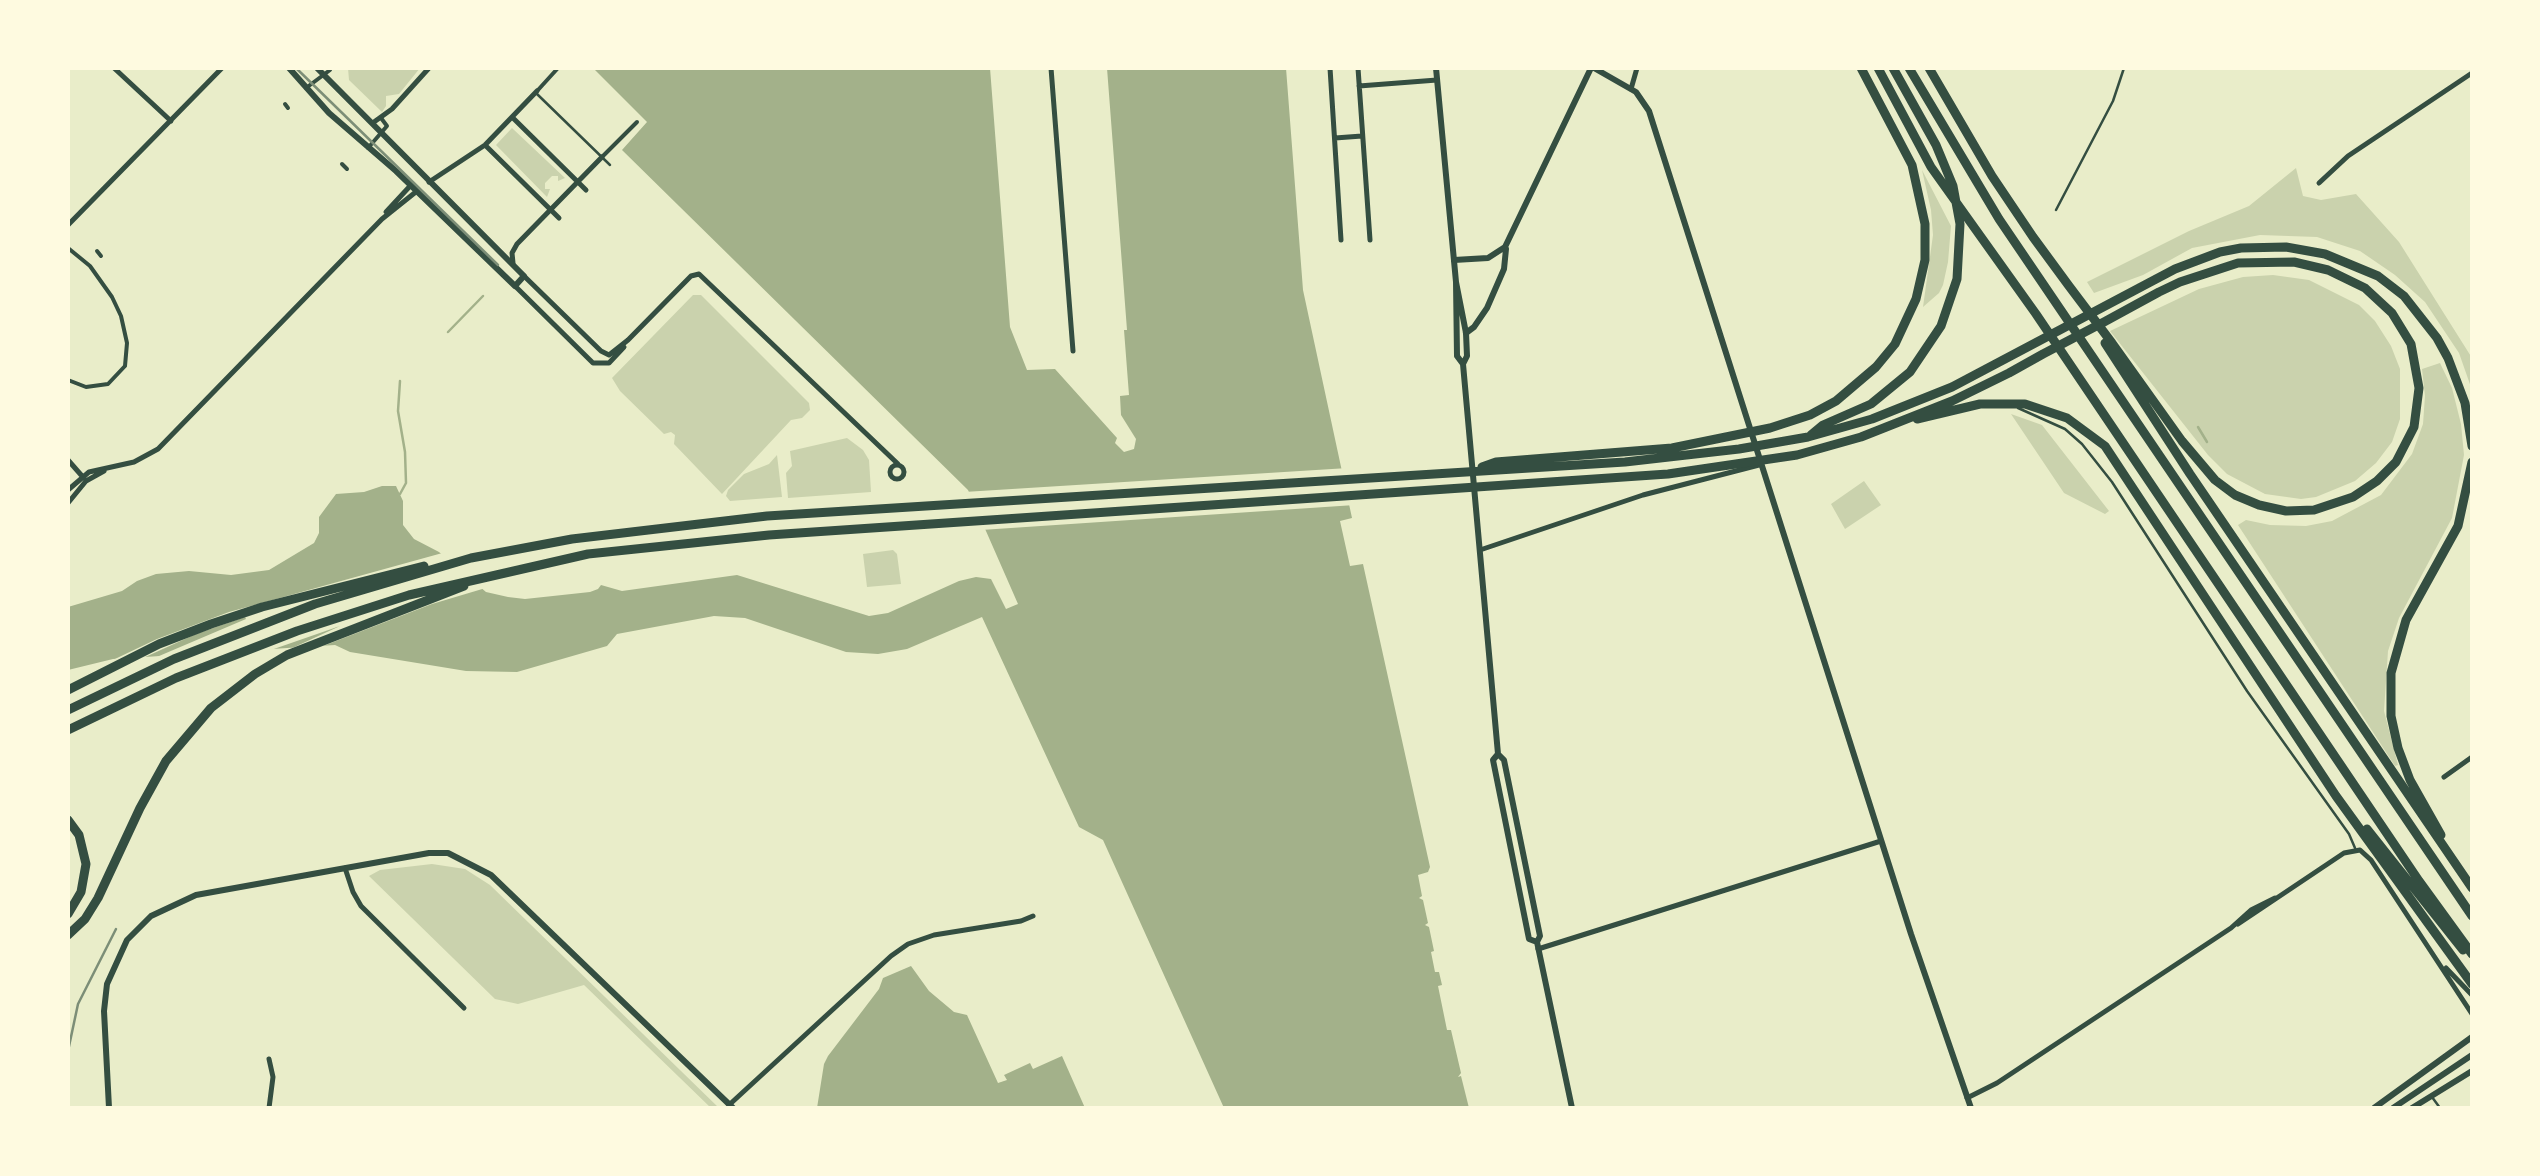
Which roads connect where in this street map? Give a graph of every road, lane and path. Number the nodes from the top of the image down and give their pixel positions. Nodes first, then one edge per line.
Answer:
1 (114, 68) edge
2 (222, 68) edge
3 (288, 68) edge
4 (318, 68) edge
5 (429, 68) edge
6 (558, 68) edge
7 (1051, 68) edge
8 (1330, 68) edge
9 (1358, 68) edge
10 (1436, 68) edge
11 (1592, 68) edge
12 (1637, 68) edge
13 (1861, 68) edge
14 (1874, 68) edge
15 (1893, 68) edge
16 (1909, 68) edge
17 (1929, 68) edge
18 (2124, 68) edge
19 (327, 72) edge
20 (2472, 73) edge
21 (1437, 80) junction
22 (1359, 86) junction
23 (306, 88) junction
24 (1631, 89) junction
25 (536, 92) junction
26 (512, 117) junction
27 (378, 120) junction
28 (171, 121) junction
29 (637, 122) dead end
30 (382, 131) junction
31 (1362, 136) junction
32 (1335, 138) junction
33 (485, 144) junction
34 (368, 148) junction
35 (602, 157) junction
36 (610, 165) dead end
37 (428, 181) junction
38 (578, 182) junction
39 (2319, 184) dead end
40 (414, 188) junction
41 (586, 190) dead end
42 (551, 209) junction
43 (2056, 210) dead end
44 (560, 218) dead end
45 (68, 225) edge
46 (1341, 240) dead end
47 (1370, 240) dead end
48 (518, 244) junction
49 (491, 245) junction
50 (68, 248) edge
51 (1505, 248) junction
52 (1454, 260) junction
53 (520, 272) junction
54 (1456, 282) junction
55 (512, 283) junction
56 (2069, 286) junction
57 (579, 331) junction
58 (1466, 332) junction
59 (628, 340) junction
60 (570, 341) junction
61 (1073, 351) dead end
62 (602, 352) junction
63 (592, 362) junction
64 (1463, 364) junction
65 (68, 380) edge
66 (1980, 404) junction
67 (1931, 414) junction
68 (1808, 437) junction
69 (2472, 446) edge
70 (888, 458) junction
71 (68, 460) edge
72 (2472, 462) edge
73 (898, 464) junction
74 (1762, 464) junction
75 (890, 472) junction
76 (1470, 472) junction
77 (84, 478) junction
78 (68, 490) edge
79 (68, 503) edge
80 (1480, 550) junction
81 (471, 558) junction
82 (510, 570) junction
83 (68, 690) edge
84 (2271, 698) junction
85 (68, 710) edge
86 (68, 730) edge
87 (2472, 757) edge
88 (2444, 777) dead end
89 (68, 820) edge
90 (1881, 840) junction
91 (2355, 849) junction
92 (344, 866) junction
93 (2472, 885) edge
94 (68, 914) edge
95 (1034, 916) dead end
96 (2472, 916) edge
97 (68, 935) edge
98 (1537, 945) junction
99 (2472, 957) edge
100 (2438, 958) junction
101 (2472, 984) edge
102 (2472, 995) edge
103 (464, 1008) dead end
104 (2472, 1014) edge
105 (2472, 1037) edge
106 (2458, 1048) junction
107 (2472, 1057) edge
108 (269, 1059) dead end
109 (2472, 1071) edge
110 (2431, 1096) junction
111 (1967, 1098) junction
112 (109, 1105) edge
113 (731, 1106) edge
114 (269, 1108) edge
115 (1572, 1108) edge
116 (1972, 1108) edge
117 (2374, 1108) edge
118 (2392, 1108) edge
119 (2412, 1108) edge
120 (2440, 1108) edge

1 - 28 street
2 - 28 street
3 - 23 street
4 - 19 street
5 - 27 street
6 - 25 street
7 - 61 street
8 - 32 street
9 - 22 street
10 - 21 street
11 - 24 street
11 - 51 street
12 - 24 street
13 - 76 highway
14 - 99 highway
15 - 68 highway
16 - 96 highway
17 - 56 highway
18 - 43 lane
19 - 23 street
19 - 27 street
20 - 39 street
21 - 22 street
21 - 52 street
22 - 31 street
23 - 34 street
24 - 74 street
25 - 26 street
25 - 35 lane
26 - 33 street
26 - 38 street
27 - 30 street
28 - 45 street
29 - 35 street
30 - 34 street
30 - 37 street
31 - 32 street
31 - 47 street
32 - 46 street
33 - 37 street
33 - 42 street
34 - 40 street
35 - 36 lane
35 - 38 street
37 - 40 street
37 - 49 street
38 - 41 street
38 - 42 street
40 - 55 street
40 - 77 street
42 - 44 street
42 - 48 street
48 - 49 street
48 - 53 street
49 - 53 street
50 - 65 street
51 - 52 street
51 - 58 street
52 - 54 street
53 - 55 street
53 - 57 street
54 - 58 street
54 - 64 street
55 - 60 street
56 - 67 highway
56 - 93 highway
57 - 60 street
57 - 62 street
58 - 64 street
59 - 62 street
59 - 63 street
59 - 70 street
60 - 63 street
62 - 63 street
64 - 80 street
66 - 67 highway
66 - 84 highway
66 - 91 lane
67 - 82 highway
68 - 69 highway
68 - 76 highway
70 - 73 street
70 - 75 street
71 - 77 street
72 - 93 highway
73 - 75 street
73 - 75 street
74 - 80 street
74 - 90 street
76 - 81 highway
77 - 78 street
77 - 79 street
80 - 98 street
81 - 83 highway
81 - 85 highway
82 - 86 highway
82 - 97 highway
84 - 99 highway
84 - 101 highway
87 - 88 street
89 - 94 highway
90 - 98 street
90 - 111 street
91 - 100 street
91 - 111 street
92 - 103 street
92 - 112 street
92 - 113 street
95 - 113 street
98 - 115 street
100 - 102 street
100 - 104 street
105 - 106 street
106 - 107 street
106 - 117 street
107 - 118 street
108 - 114 street
109 - 110 street
110 - 119 street
110 - 120 lane
111 - 116 street

